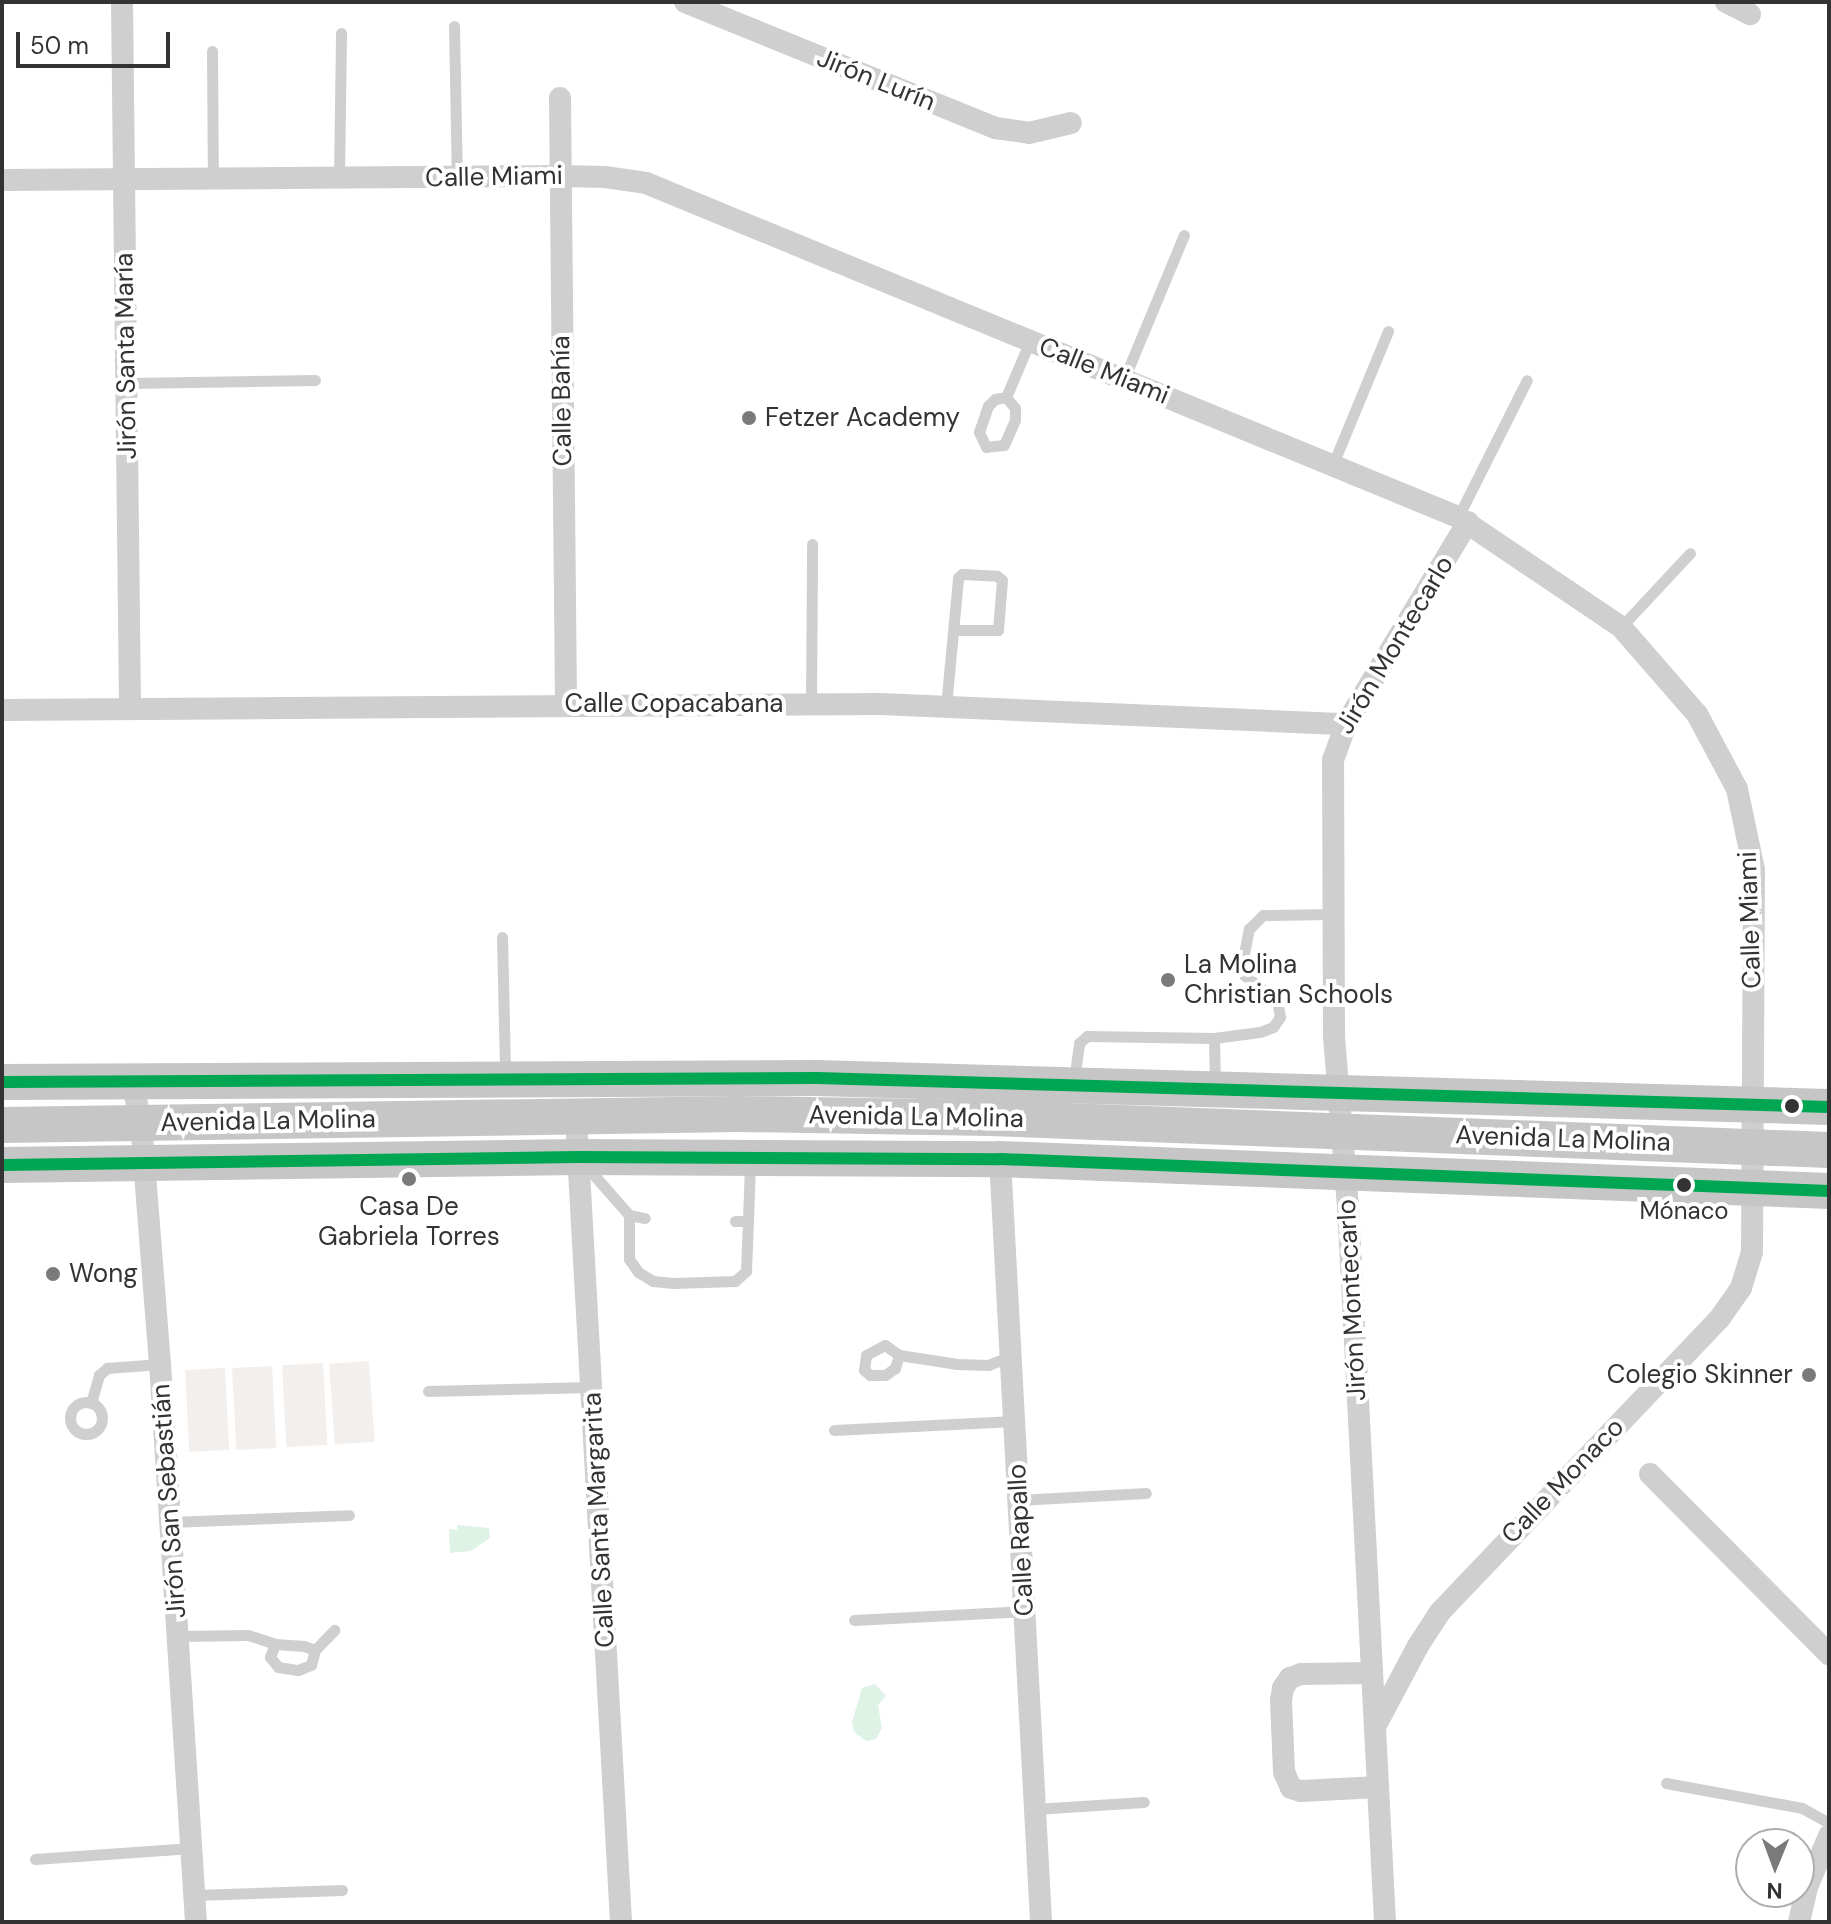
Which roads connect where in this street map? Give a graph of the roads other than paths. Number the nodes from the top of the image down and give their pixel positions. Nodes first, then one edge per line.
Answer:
1 (122, 2) edge
2 (685, 2) edge
3 (1726, 2) edge
4 (1750, 14) dead end
5 (454, 26) dead end
6 (341, 33) dead end
7 (212, 51) dead end
8 (560, 98) dead end
9 (1071, 123) dead end
10 (560, 176) junction
11 (457, 178) junction
12 (124, 179) junction
13 (339, 179) junction
14 (2, 180) edge
15 (213, 180) junction
16 (1184, 235) dead end
17 (1388, 331) dead end
18 (1030, 341) junction
19 (1124, 379) junction
20 (315, 380) dead end
21 (1527, 380) dead end
22 (127, 383) junction
23 (1006, 397) dead end
24 (1333, 464) junction
25 (1463, 520) junction
26 (812, 544) dead end
27 (1690, 553) dead end
28 (1621, 627) junction
29 (954, 630) junction
30 (811, 704) junction
31 (566, 705) junction
32 (946, 706) junction
33 (130, 709) junction
34 (2, 710) edge
35 (1346, 724) junction
36 (1333, 914) junction
37 (502, 937) dead end
38 (1243, 959) dead end
39 (1244, 975) dead end
40 (1214, 1038) junction
41 (505, 1079) junction
42 (132, 1081) junction
43 (2, 1082) edge
44 (1074, 1084) junction
45 (1215, 1087) junction
46 (1339, 1090) junction
47 (1753, 1104) junction
48 (1829, 1107) edge
49 (576, 1117) junction
50 (141, 1123) junction
51 (2, 1125) edge
52 (1343, 1130) junction
53 (1753, 1147) junction
54 (1829, 1150) edge
55 (578, 1157) junction
56 (750, 1157) junction
57 (1000, 1159) junction
58 (142, 1163) junction
59 (2, 1165) edge
60 (1345, 1171) junction
61 (1754, 1188) junction
62 (1829, 1191) edge
63 (629, 1215) junction
64 (645, 1218) dead end
65 (735, 1221) dead end
66 (748, 1221) junction
67 (899, 1355) dead end
68 (1011, 1356) junction
69 (160, 1364) junction
70 (592, 1387) junction
71 (428, 1391) dead end
72 (91, 1403) dead end
73 (1014, 1421) junction
74 (834, 1430) dead end
75 (1650, 1474) dead end
76 (1146, 1493) dead end
77 (1018, 1500) junction
78 (349, 1515) dead end
79 (170, 1522) junction
80 (1024, 1611) junction
81 (854, 1620) dead end
82 (334, 1630) dead end
83 (178, 1636) junction
84 (275, 1644) junction
85 (315, 1650) junction
86 (1829, 1654) edge
87 (1372, 1673) junction
88 (1376, 1725) junction
89 (1666, 1783) dead end
90 (1378, 1787) junction
91 (1144, 1802) dead end
92 (1035, 1809) junction
93 (1829, 1823) edge
94 (1829, 1836) edge
95 (192, 1848) junction
96 (35, 1859) dead end
97 (342, 1890) dead end
98 (194, 1895) junction
99 (196, 1922) edge
100 (621, 1922) edge
101 (1041, 1922) edge
102 (1385, 1922) edge
103 (1799, 1922) edge

1 - 12 street, Jirón Santa María
2 - 9 street, Jirón Lurín
3 - 4 street
5 - 11 lane
6 - 13 lane
7 - 15 lane
8 - 10 street, Calle Bahía
10 - 11 street, Calle Miami
10 - 18 street, Calle Miami
10 - 31 street, Calle Bahía
11 - 13 street, Calle Miami
12 - 14 street, Calle Miami
12 - 15 street, Calle Miami
12 - 22 street, Jirón Santa María
13 - 15 street, Calle Miami
16 - 19 lane
17 - 24 lane
18 - 19 street, Calle Miami
18 - 23 lane
19 - 24 street, Calle Miami
20 - 22 lane
21 - 25 lane
22 - 33 street, Jirón Santa María
24 - 25 street, Calle Miami
25 - 28 street, Calle Miami
25 - 35 street, Jirón Montecarlo
26 - 30 lane
27 - 28 lane
28 - 47 street, Calle Miami
29 - 29 lane
29 - 32 lane
30 - 31 street, Calle Copacabana
30 - 32 street, Calle Copacabana
31 - 33 street, Calle Copacabana
32 - 35 street, Calle Copacabana
33 - 34 street, Calle Copacabana
35 - 36 street, Jirón Montecarlo
36 - 38 lane
36 - 46 street, Jirón Montecarlo
37 - 41 lane
39 - 40 lane
40 - 44 lane
40 - 45 lane
41 - 42 main road, Avenida La Molina
41 - 44 main road, Avenida La Molina
42 - 43 main road, Avenida La Molina
42 - 50 street, Jirón San Sebastián
44 - 45 main road, Avenida La Molina
45 - 46 main road, Avenida La Molina
46 - 47 main road, Avenida La Molina
46 - 52 street, Jirón Montecarlo
47 - 48 main road, Avenida La Molina
47 - 53 street, Calle Miami
49 - 50 main road, Avenida La Molina
49 - 52 main road, Avenida La Molina
49 - 55 street, Calle Santa Margarita
50 - 51 main road, Avenida La Molina
50 - 58 street, Jirón San Sebastián
52 - 53 main road, Avenida La Molina
52 - 60 street, Jirón Montecarlo
53 - 54 main road, Avenida La Molina
53 - 61 street, Calle Monaco
55 - 56 main road, Avenida La Molina
55 - 58 main road, Avenida La Molina
55 - 63 lane
55 - 70 street, Calle Santa Margarita
56 - 57 main road, Avenida La Molina
56 - 66 lane
57 - 60 main road, Avenida La Molina
57 - 68 street, Calle Rapallo
58 - 59 main road, Avenida La Molina
58 - 69 street, Jirón San Sebastián
60 - 61 main road, Avenida La Molina
60 - 87 street, Jirón Montecarlo
61 - 62 main road, Avenida La Molina
61 - 88 street, Calle Monaco
63 - 64 lane
63 - 66 lane
65 - 66 lane
67 - 68 lane
68 - 73 street, Calle Rapallo
69 - 72 lane
69 - 79 street, Jirón San Sebastián
70 - 71 lane
70 - 100 street, Calle Santa Margarita
73 - 74 lane
73 - 77 street, Calle Rapallo
75 - 86 street
76 - 77 lane
77 - 80 street, Calle Rapallo
78 - 79 lane
79 - 83 street, Jirón San Sebastián
80 - 81 lane
80 - 92 street, Calle Rapallo
82 - 85 lane
83 - 84 lane
83 - 95 street, Jirón San Sebastián
84 - 85 lane
84 - 85 lane
87 - 88 street, Jirón Montecarlo
87 - 90 street
88 - 90 street, Jirón Montecarlo
89 - 93 lane
90 - 102 street, Jirón Montecarlo
91 - 92 lane
92 - 101 street, Calle Rapallo
94 - 103 street
95 - 96 lane
95 - 98 street, Jirón San Sebastián
97 - 98 lane
98 - 99 street, Jirón San Sebastián

